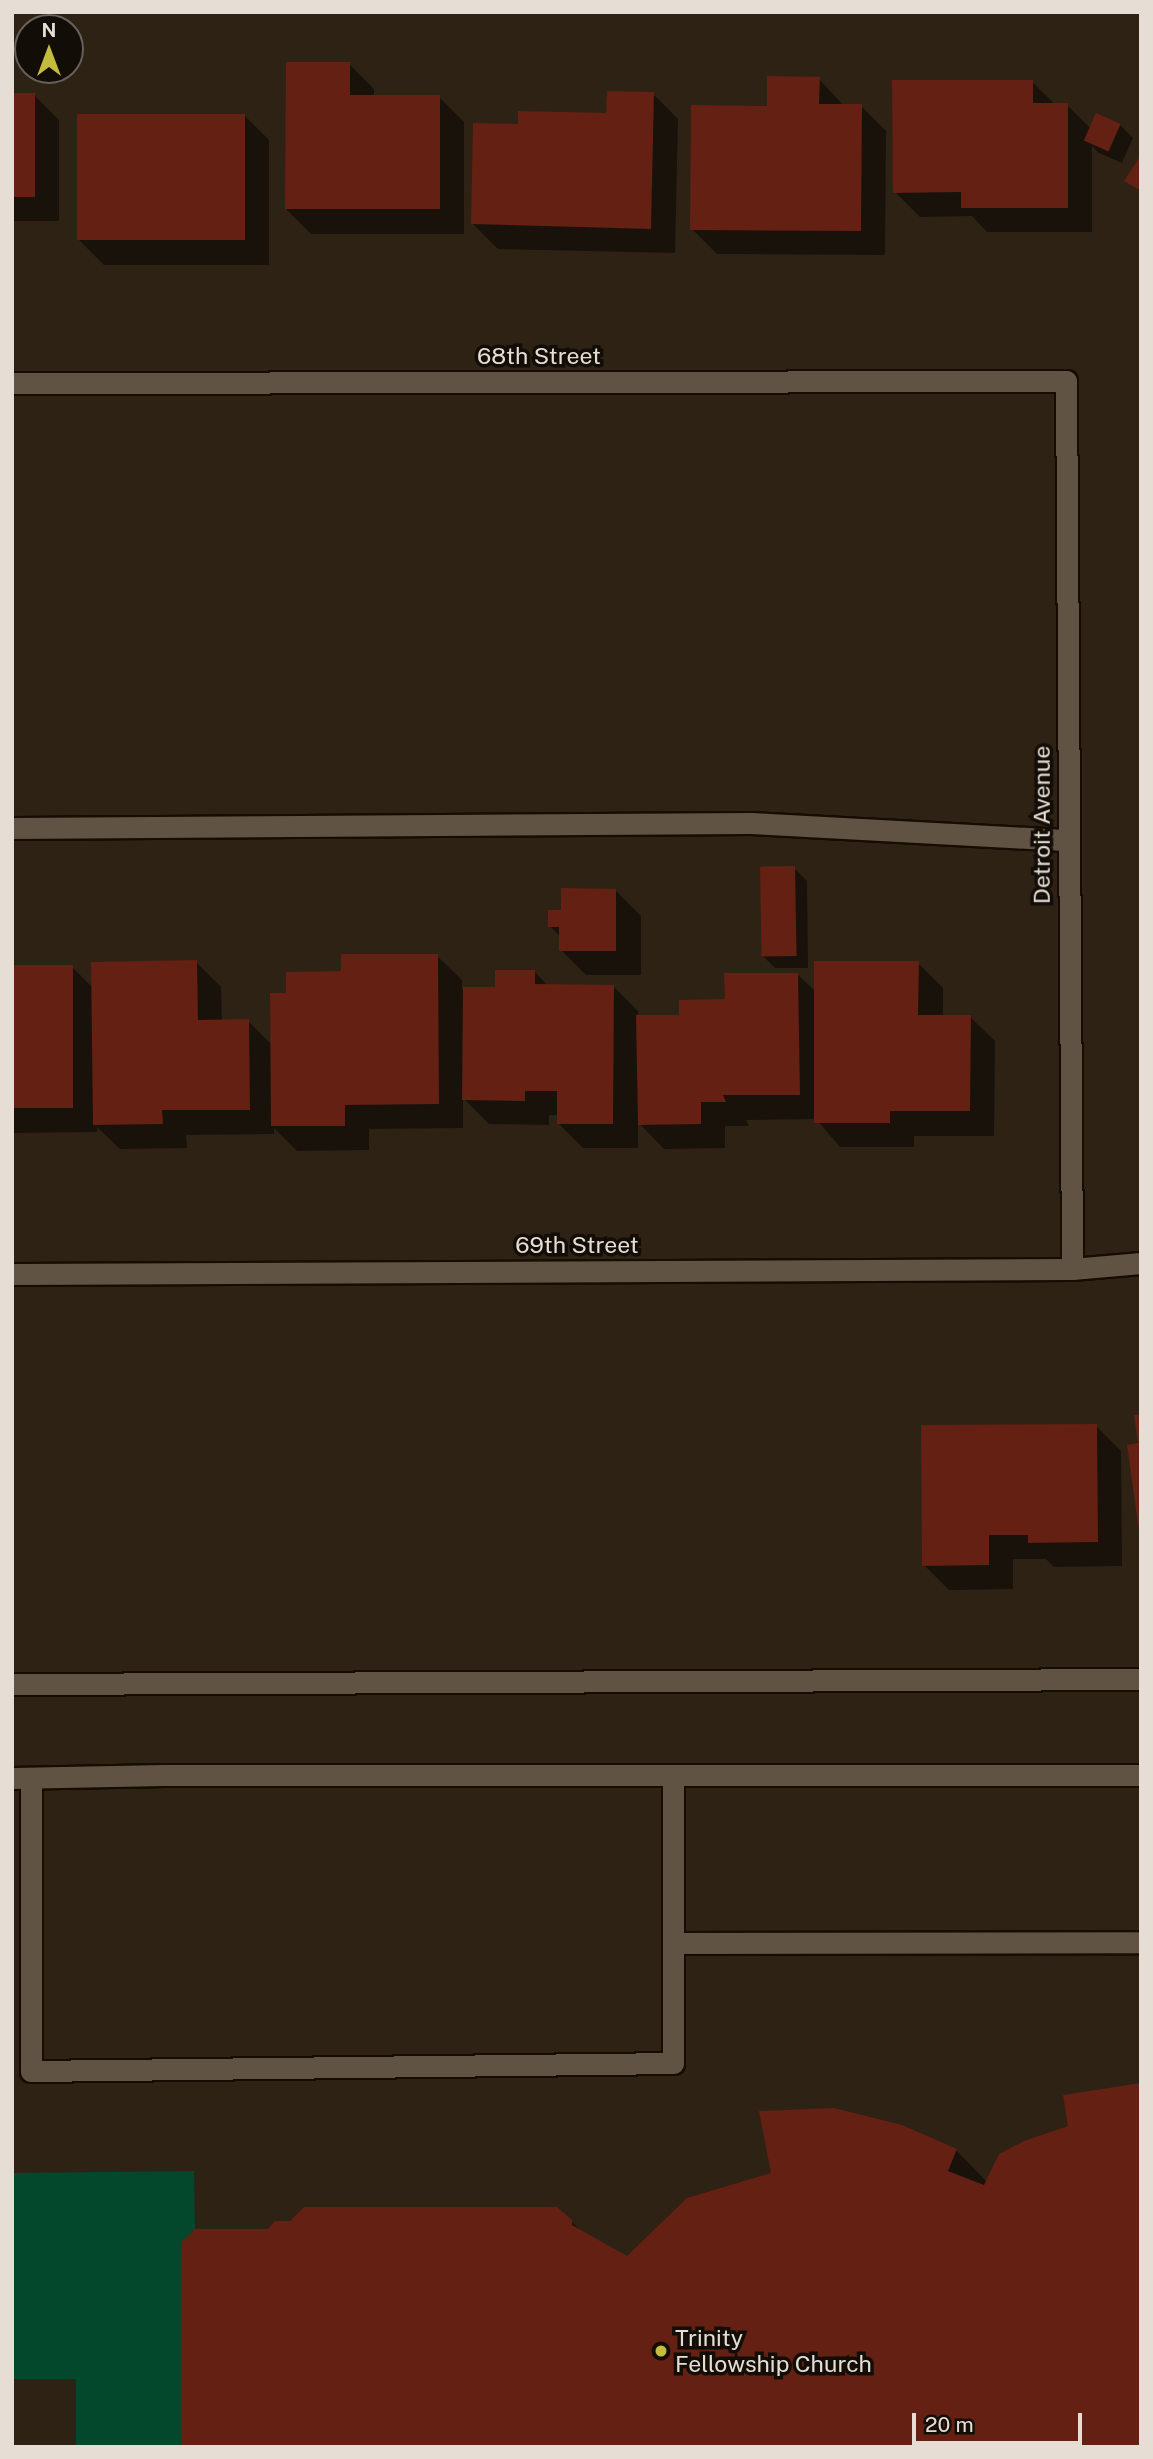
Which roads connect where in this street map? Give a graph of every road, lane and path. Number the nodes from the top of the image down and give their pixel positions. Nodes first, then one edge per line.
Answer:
1 (1066, 381) joint
2 (12, 383) edge
3 (12, 828) edge
4 (1068, 840) junction
5 (1141, 1263) edge
6 (1072, 1269) junction
7 (12, 1274) edge
8 (1141, 1679) edge
9 (12, 1684) edge
10 (1141, 1775) edge
11 (673, 1777) junction
12 (22, 1778) edge
13 (1141, 1942) edge
14 (673, 1943) junction

1 - 2 street, 68th Street
1 - 4 street, Detroit Avenue
3 - 4 street
4 - 6 street, Detroit Avenue
5 - 6 street, 69th Street
6 - 7 street, 69th Street
8 - 9 street
10 - 11 street
11 - 12 street
11 - 14 street
12 - 14 street
13 - 14 street

